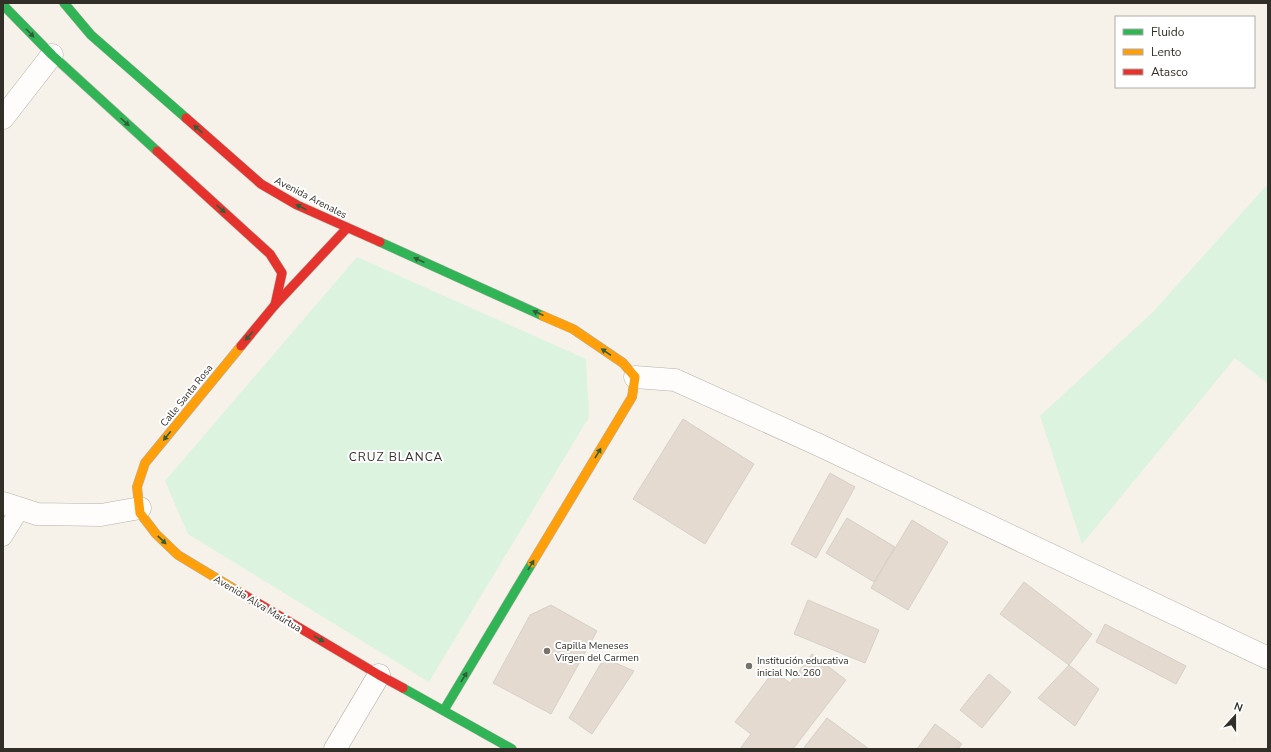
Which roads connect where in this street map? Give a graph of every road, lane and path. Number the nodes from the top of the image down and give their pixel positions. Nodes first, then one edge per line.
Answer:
1 (64, 3) edge
2 (3, 5) edge
3 (52, 55) junction
4 (3, 118) edge
5 (347, 228) junction
6 (274, 306) junction
7 (635, 377) junction
8 (11, 506) edge
9 (140, 508) junction
10 (3, 537) edge
11 (1268, 658) edge
12 (379, 675) junction
13 (444, 710) junction
14 (336, 749) edge
15 (512, 749) edge

5 -> 1 main road, Avenida Arenales
2 -> 3 main road
3 - 4 street
3 -> 6 main road
5 - 6 main road, Calle Santa Rosa
7 -> 5 main road, Avenida Arenales
6 -> 9 main road, Calle Santa Rosa
7 - 11 street
13 -> 7 main road
8 - 9 street
8 - 10 lane
9 -> 12 main road, Avenida Alva Maúrtua
12 - 13 main road, Avenida Alva Maúrtua
12 - 14 street
13 - 15 main road, Avenida Alva Maúrtua

